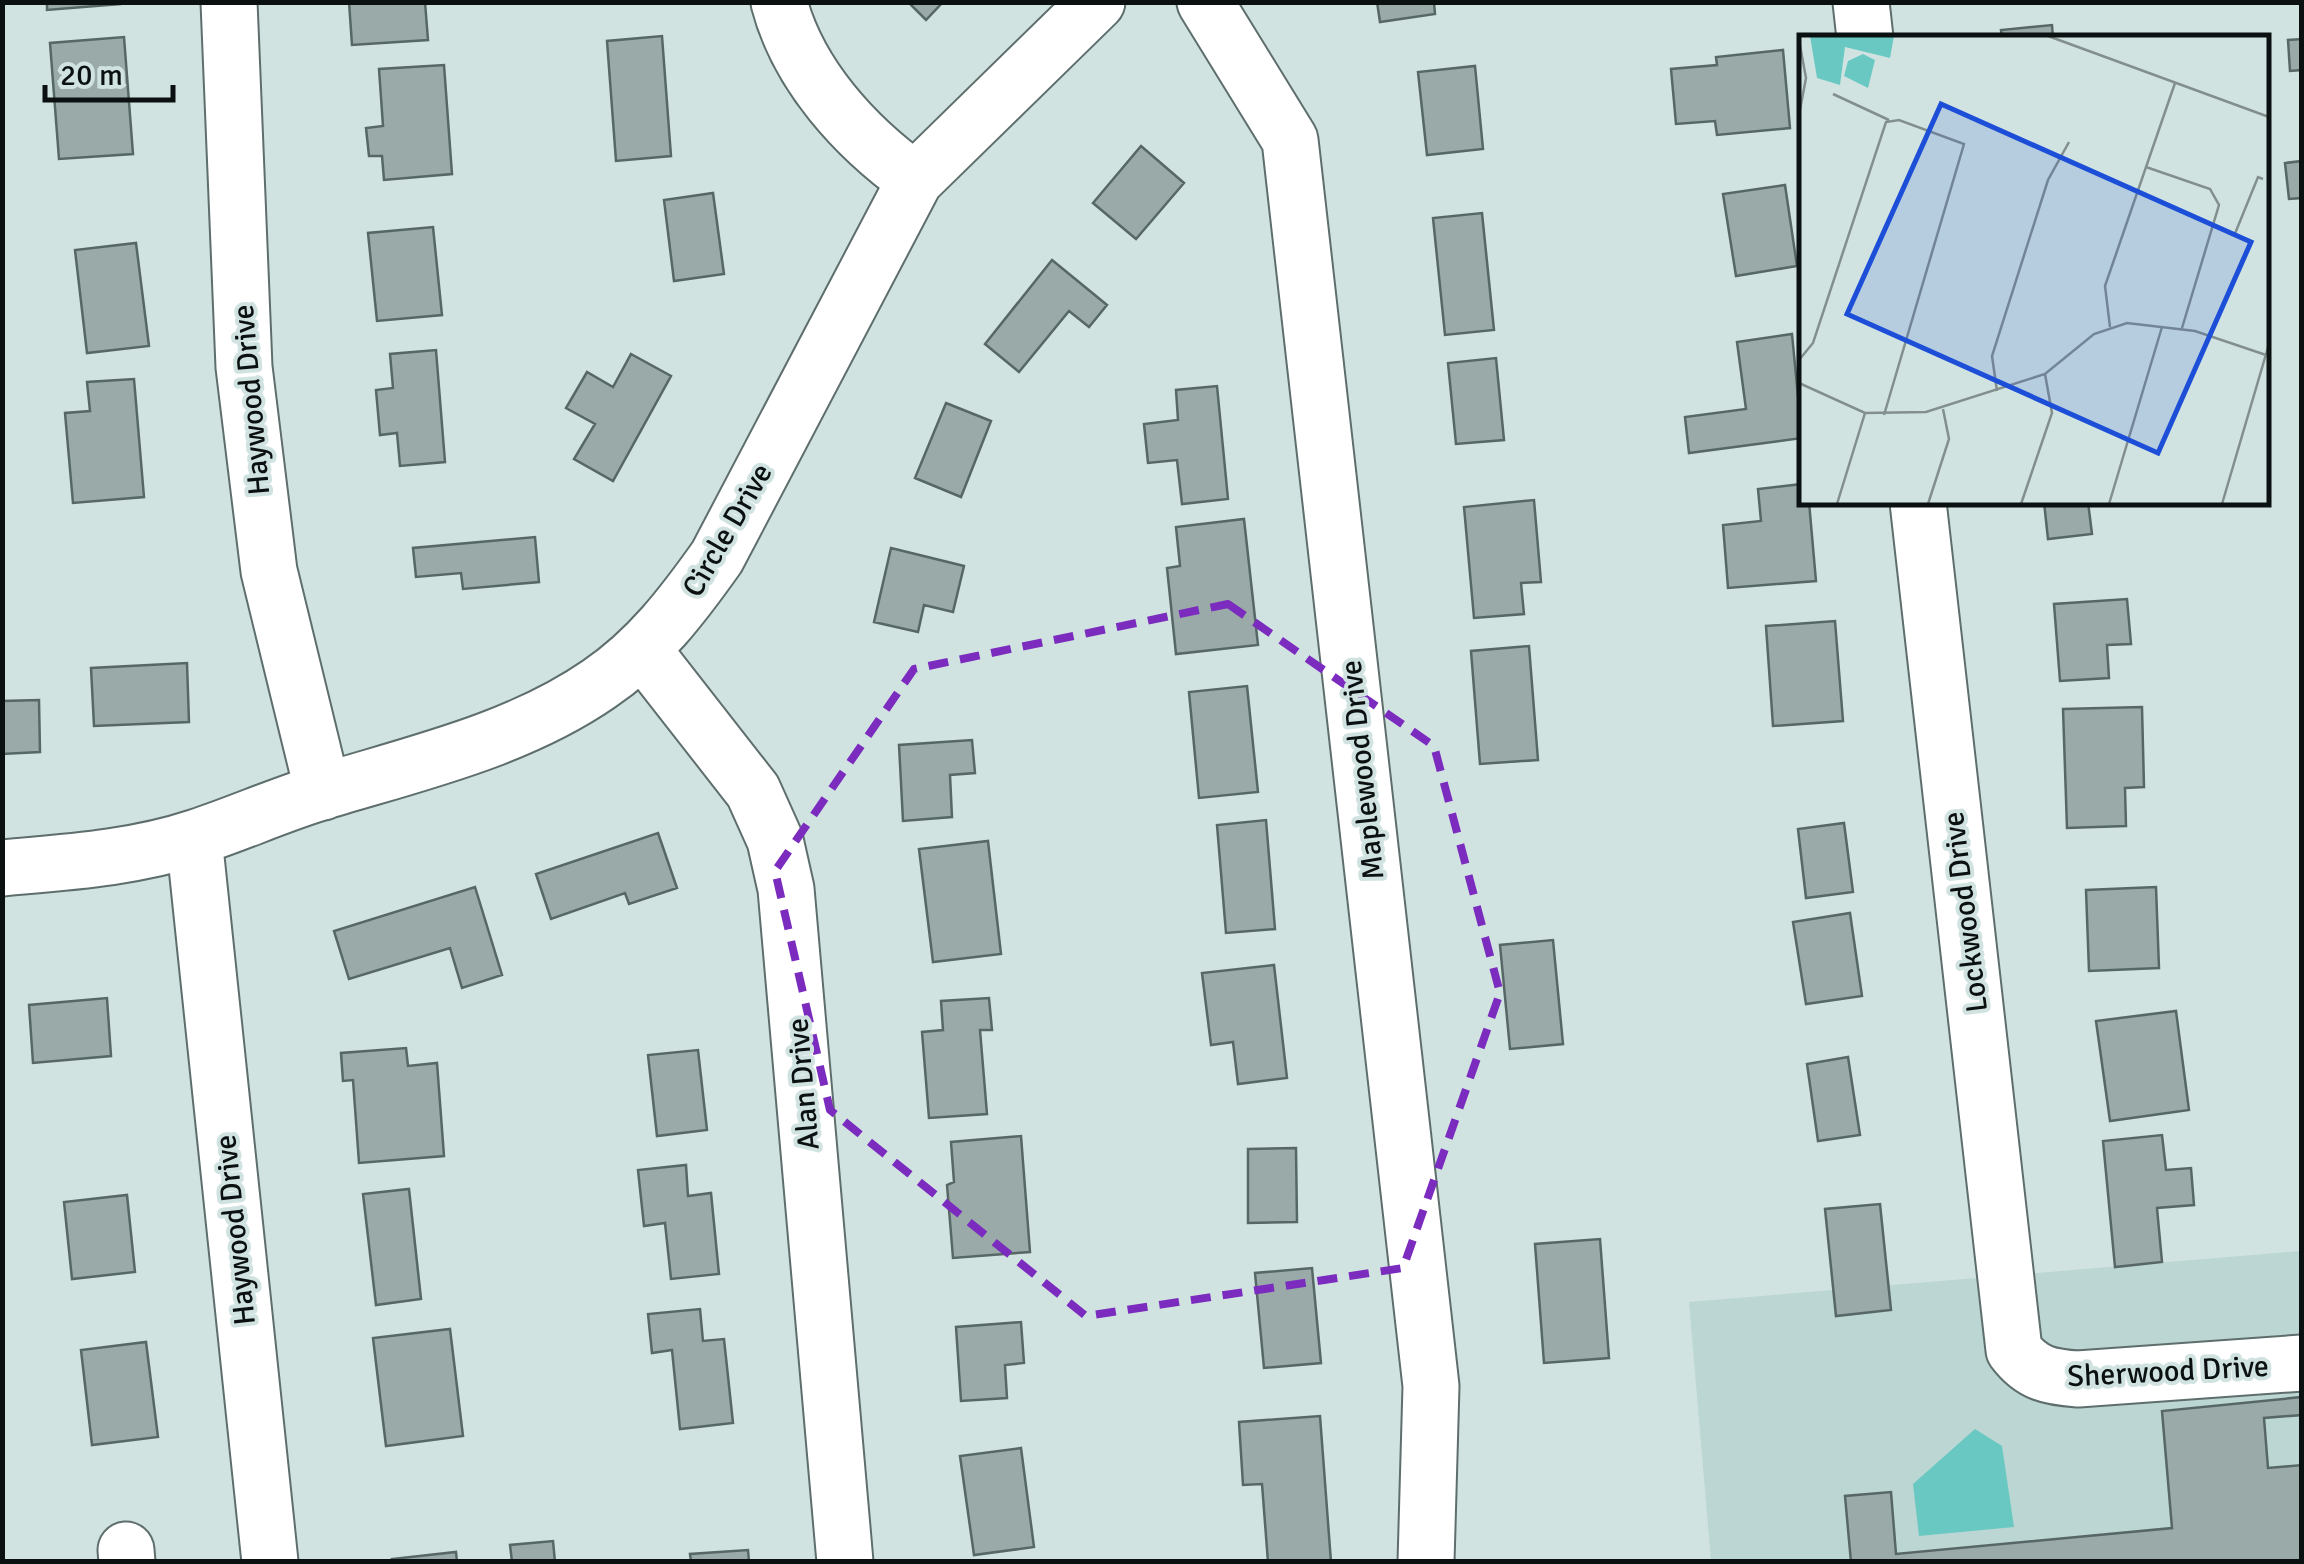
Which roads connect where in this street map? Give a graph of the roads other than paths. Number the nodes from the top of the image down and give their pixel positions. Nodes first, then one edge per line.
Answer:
1 (229, 2) edge
2 (779, 2) edge
3 (1097, 2) edge
4 (1205, 2) edge
5 (1861, 2) edge
6 (1865, 35) edge
7 (914, 180) junction
8 (1918, 505) edge
9 (642, 649) junction
10 (323, 792) junction
11 (194, 838) junction
12 (2, 868) edge
13 (2012, 1321) joint
14 (2302, 1363) edge
15 (270, 1562) edge
16 (844, 1562) edge
17 (1426, 1562) edge

1 - 10 street, Haywood Drive
2 - 7 street
3 - 7 street, Circle Drive
4 - 17 street, Maplewood Drive
5 - 6 street
7 - 9 street, Circle Drive
8 - 13 street, Lockwood Drive
9 - 10 street, Circle Drive
9 - 16 street, Alan Drive
10 - 11 street, Circle Drive
11 - 12 street, Circle Drive
11 - 15 street, Haywood Drive
13 - 14 street, Sherwood Drive

